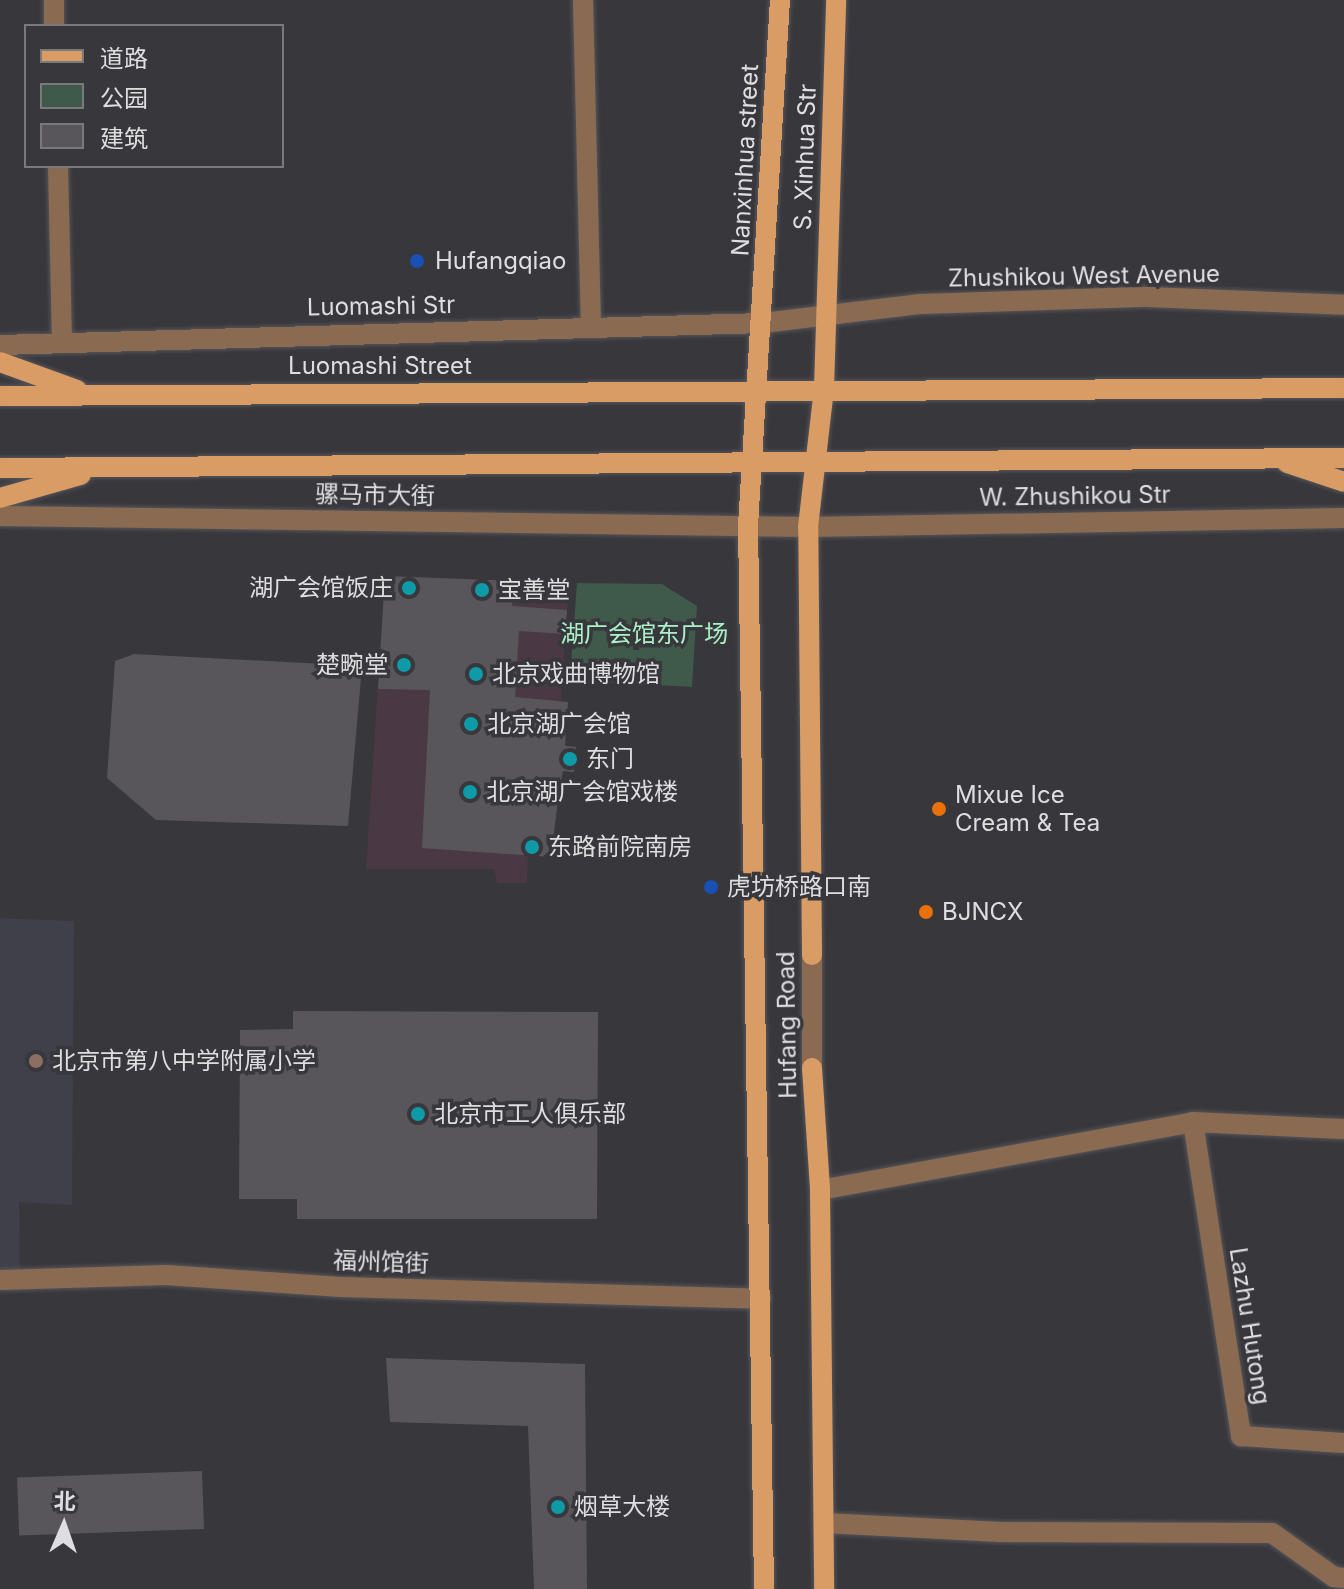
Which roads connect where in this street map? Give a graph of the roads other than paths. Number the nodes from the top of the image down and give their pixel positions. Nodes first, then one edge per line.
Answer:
1 (54, 0) edge
2 (583, 0) edge
3 (780, 0) edge
4 (836, 0) edge
5 (54, 24) edge
6 (58, 168) edge
7 (1344, 305) edge
8 (825, 316) junction
9 (763, 323) junction
10 (591, 328) junction
11 (62, 340) junction
12 (0, 345) edge
13 (0, 362) edge
14 (824, 388) junction
15 (1344, 388) edge
16 (760, 390) junction
17 (88, 394) junction
18 (0, 396) edge
19 (1272, 458) junction
20 (1344, 458) edge
21 (815, 460) junction
22 (752, 461) junction
23 (0, 468) edge
24 (102, 469) junction
25 (1344, 482) edge
26 (0, 498) edge
27 (0, 516) edge
28 (1344, 518) edge
29 (748, 526) junction
30 (808, 527) junction
31 (812, 955) joint
32 (812, 1068) joint
33 (1193, 1122) junction
34 (1344, 1129) edge
35 (820, 1190) junction
36 (0, 1280) edge
37 (761, 1299) junction
38 (1344, 1443) edge
39 (824, 1523) junction
40 (1344, 1578) edge
41 (764, 1589) edge
42 (824, 1589) edge

1 - 5 street
2 - 10 street
3 - 9 main road, Nanxinhua street
4 - 8 main road, S. Xinhua Str
6 - 11 street
7 - 8 street, Zhushikou West Avenue
8 - 9 street, Zhushikou West Avenue
8 - 14 main road, S. Xinhua Str
9 - 10 street, Luomashi Str
9 - 16 main road, Nanxinhua street
10 - 11 street, Luomashi Str
11 - 12 street, Luomashi Str
13 - 17 main road
14 - 15 main road
14 - 16 main road, Luomashi Street
14 - 21 main road, Hufang Road
16 - 17 main road, Luomashi Street
16 - 22 main road, Hufang Road
17 - 18 main road, Luomashi Street
19 - 20 main road, W. Zhushikou Str
19 - 21 main road, W. Zhushikou Str
19 - 25 main road
21 - 22 main road, W. Zhushikou Str
21 - 30 main road, Hufang Road
22 - 24 main road
22 - 29 main road, Hufang Road
23 - 24 main road
24 - 26 main road
27 - 29 street, 骡马市大街
28 - 30 street, W. Zhushikou Str
29 - 30 street, 骡马市大街
29 - 37 main road, Hufang Road
30 - 31 main road, Hufang Road
31 - 32 street, Hufang Road
32 - 35 main road, Hufang Road
33 - 34 street
33 - 35 street
33 - 38 street, Lazhu Hutong
35 - 39 main road, Hufang Road
36 - 37 street, 福州馆街
37 - 41 main road, Hufang Road
39 - 40 street
39 - 42 main road, Hufang Road

